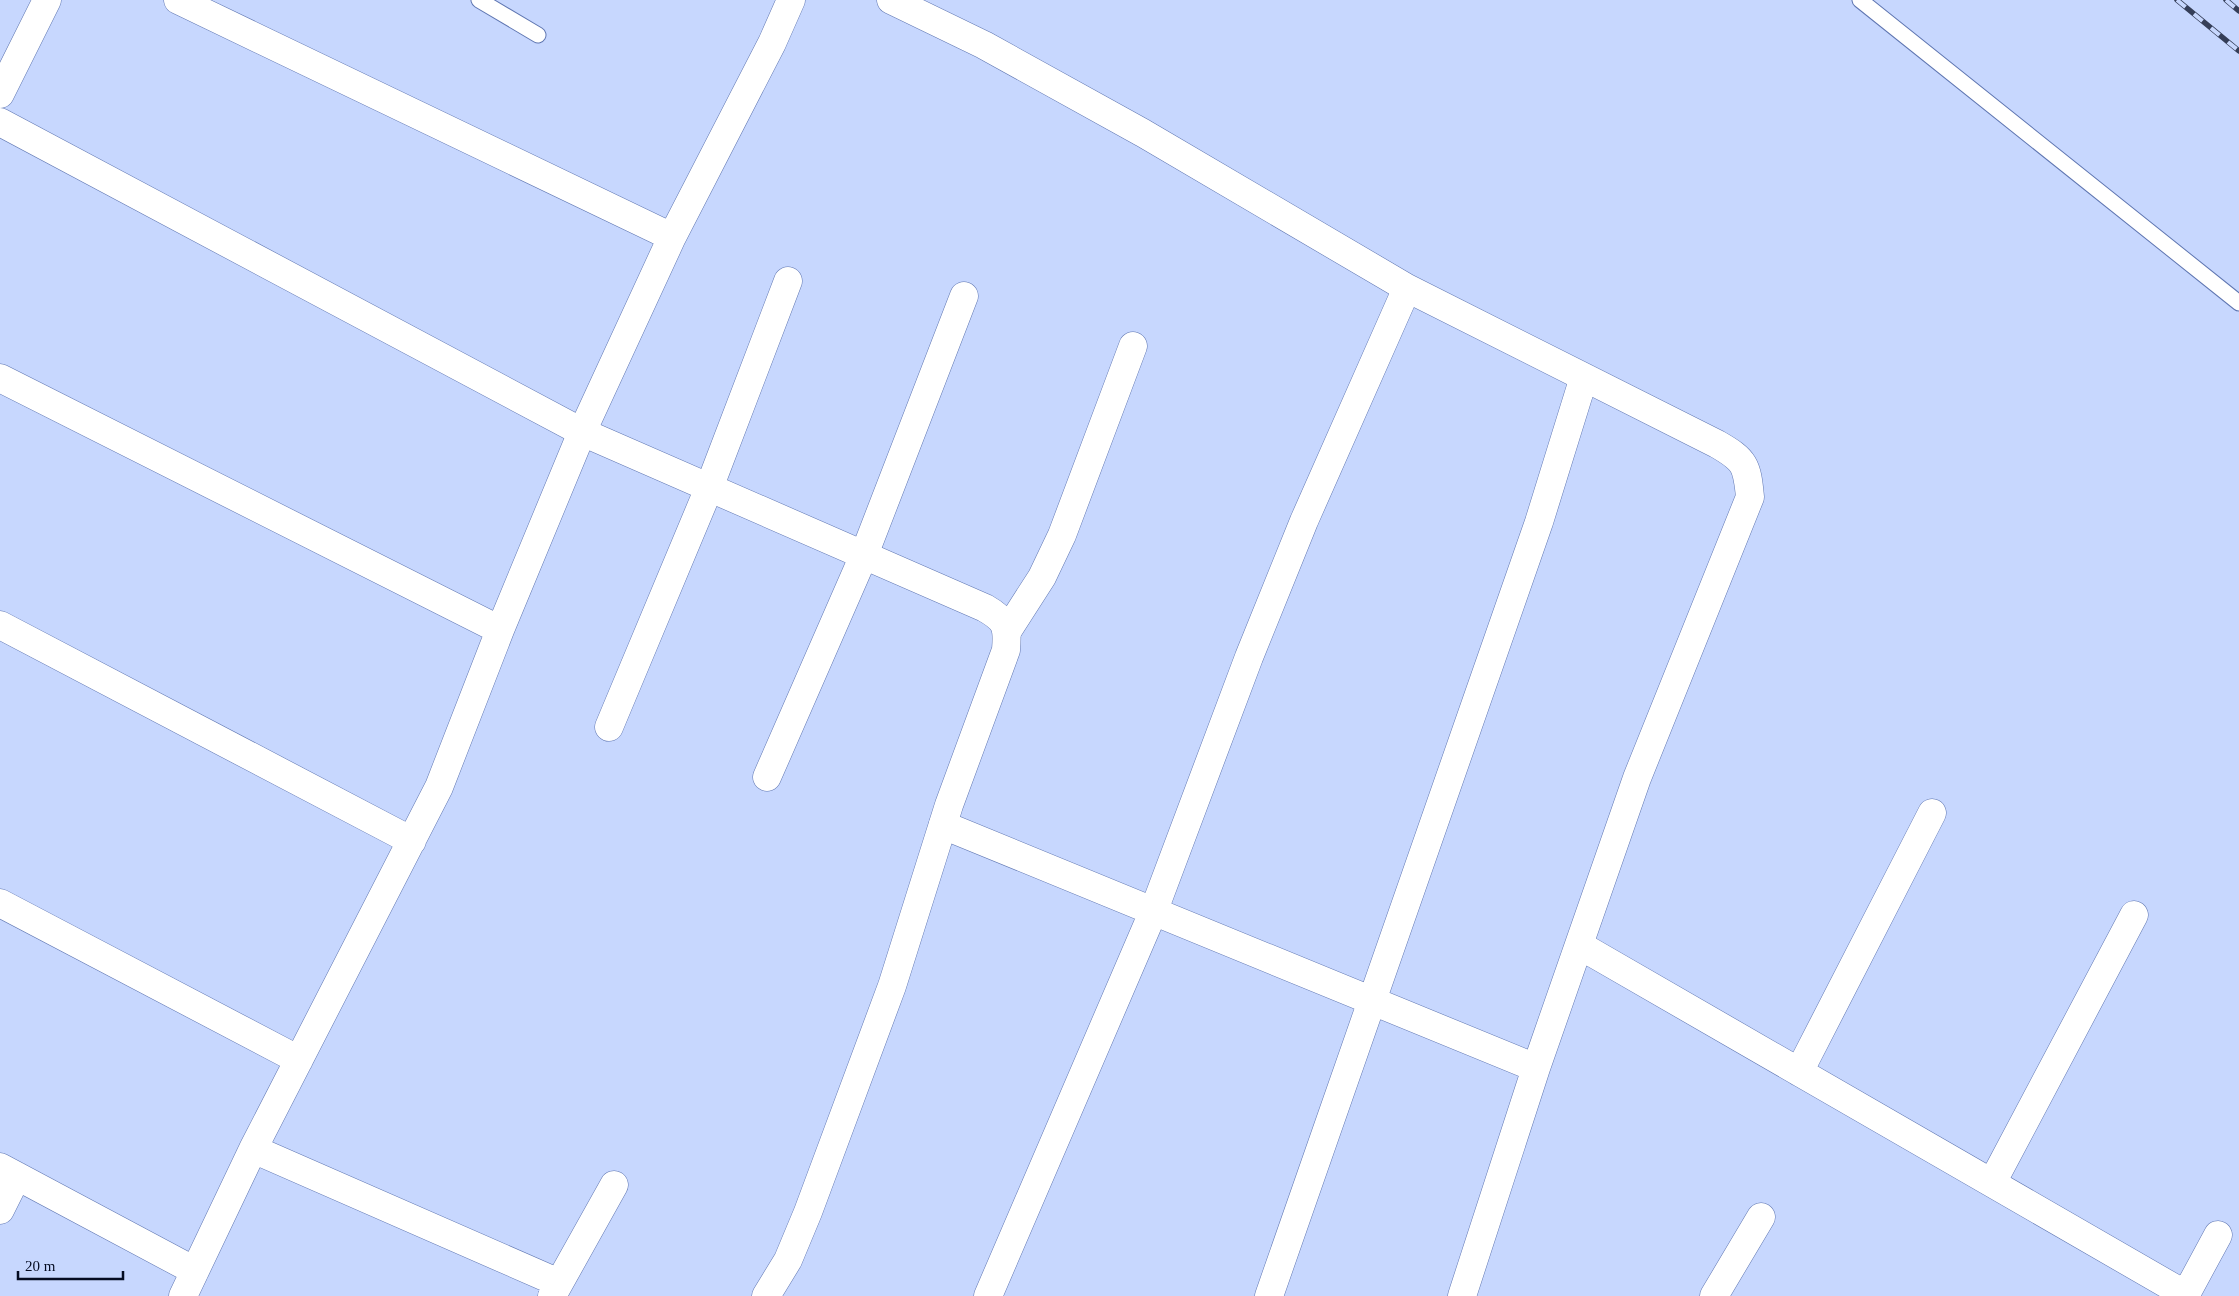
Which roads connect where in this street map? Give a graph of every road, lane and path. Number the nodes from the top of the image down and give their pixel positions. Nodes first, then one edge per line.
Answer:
1 (47, 0) edge
2 (178, 0) edge
3 (479, 0) edge
4 (791, 0) edge
5 (891, 0) edge
6 (1860, 0) edge
7 (538, 35) dead end
8 (0, 94) edge
9 (0, 122) edge
10 (672, 237) junction
11 (788, 281) dead end
12 (1407, 288) junction
13 (964, 296) dead end
14 (2239, 304) edge
15 (1133, 346) dead end
16 (1584, 377) junction
17 (0, 378) edge
18 (582, 432) junction
19 (709, 488) junction
20 (864, 555) junction
21 (0, 625) edge
22 (500, 630) junction
23 (1008, 630) junction
24 (609, 727) dead end
25 (767, 777) dead end
26 (1932, 813) dead end
27 (943, 825) junction
28 (412, 841) junction
29 (0, 903) edge
30 (1154, 910) junction
31 (2134, 915) dead end
32 (1579, 945) junction
33 (1373, 1001) junction
34 (299, 1060) junction
35 (1536, 1068) junction
36 (1799, 1072) junction
37 (253, 1149) junction
38 (8, 1172) edge
39 (1992, 1183) junction
40 (614, 1185) dead end
41 (0, 1210) edge
42 (1761, 1217) dead end
43 (2218, 1235) dead end
44 (194, 1271) junction
45 (556, 1290) edge
46 (2185, 1295) edge
47 (182, 1296) edge
48 (766, 1296) edge
49 (988, 1296) edge
50 (1270, 1296) edge
51 (1462, 1296) edge
52 (1714, 1296) edge

1 - 8 street
2 - 10 street
3 - 7 lane
4 - 10 street
5 - 12 street
6 - 14 lane
9 - 18 street
10 - 18 street
11 - 19 street
12 - 16 street
12 - 30 street
13 - 20 street
15 - 23 street
16 - 32 street
16 - 33 street
17 - 22 street
18 - 19 street
18 - 22 street
19 - 20 street
19 - 24 street
20 - 23 street
20 - 25 street
21 - 28 street
22 - 28 street
23 - 27 street
26 - 36 street
27 - 30 street
27 - 48 street
28 - 34 street
29 - 34 street
30 - 33 street
30 - 49 street
31 - 39 street
32 - 35 street
32 - 36 street
33 - 35 street
33 - 50 street
34 - 37 street
35 - 51 street
36 - 39 street
37 - 44 street
37 - 45 street
38 - 41 street
38 - 44 street
39 - 46 street
40 - 45 street
42 - 52 street
43 - 46 street
44 - 47 street

